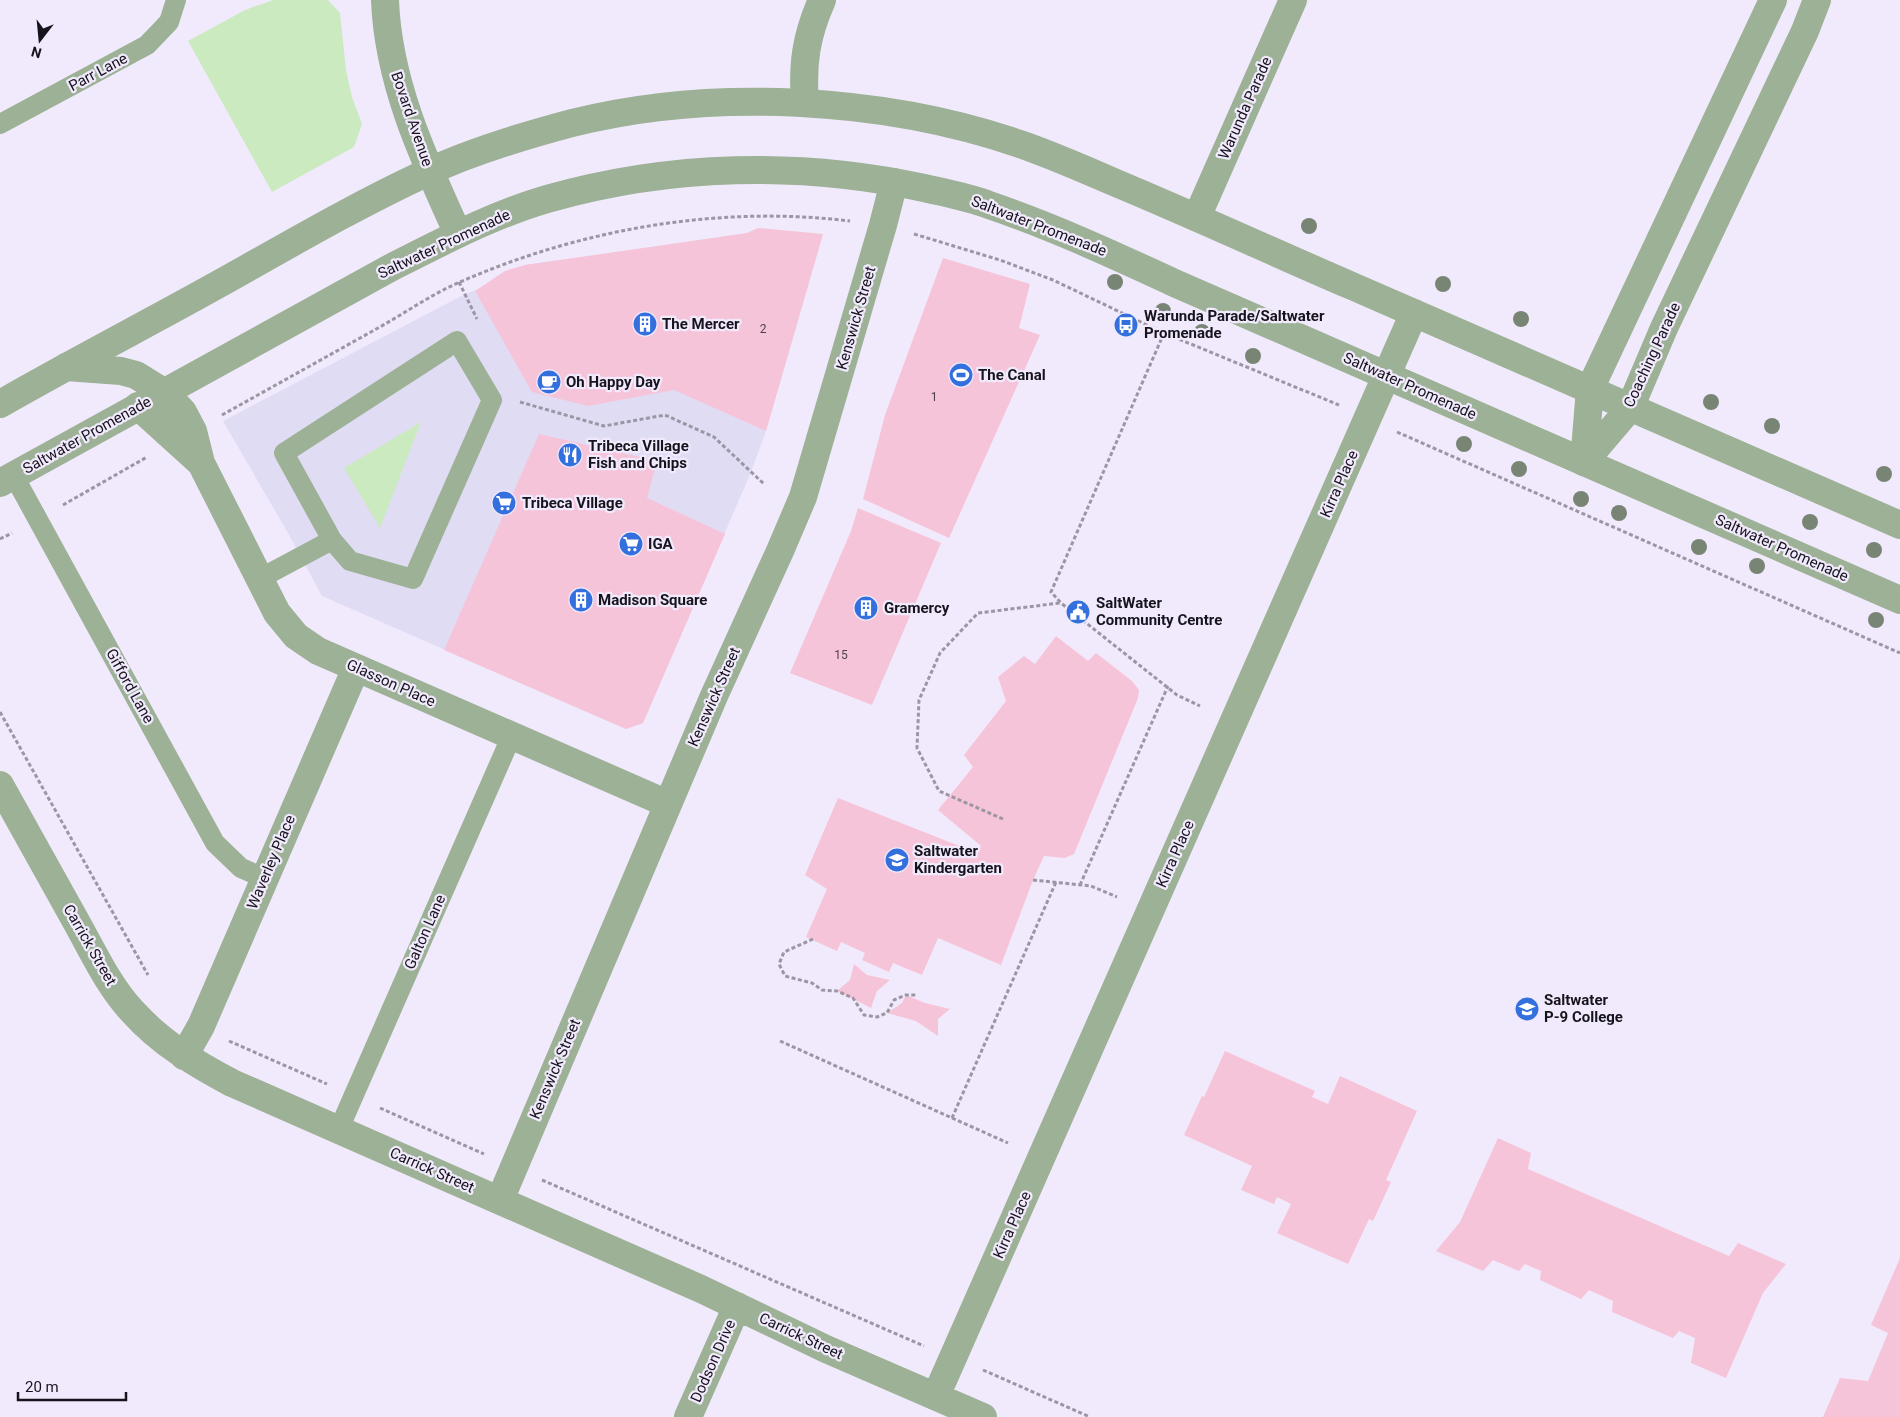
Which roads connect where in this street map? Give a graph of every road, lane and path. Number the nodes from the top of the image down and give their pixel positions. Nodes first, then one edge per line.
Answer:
1 (176, 0) edge
2 (385, 0) edge
3 (822, 0) edge
4 (1293, 0) edge
5 (1773, 0) edge
6 (1817, 0) edge
7 (805, 103) junction
8 (0, 124) edge
9 (430, 171) junction
10 (894, 182) junction
11 (1197, 217) junction
12 (884, 225) junction
13 (458, 234) junction
14 (459, 282) junction
15 (1414, 313) junction
16 (481, 327) dead end
17 (1164, 332) junction
18 (66, 367) junction
19 (1386, 376) junction
20 (1590, 389) junction
21 (165, 393) junction
22 (515, 396) dead end
23 (0, 404) edge
24 (138, 406) junction
25 (1630, 408) junction
26 (1368, 418) junction
27 (185, 436) junction
28 (1584, 462) junction
29 (7, 479) edge
30 (764, 484) dead end
31 (38, 519) junction
32 (1900, 525) edge
33 (0, 539) edge
34 (332, 540) junction
35 (259, 579) junction
36 (1900, 600) edge
37 (1061, 603) junction
38 (1900, 653) edge
39 (356, 668) junction
40 (1168, 686) junction
41 (1200, 706) dead end
42 (0, 712) edge
43 (512, 735) junction
44 (0, 785) edge
45 (668, 804) junction
46 (1003, 819) dead end
47 (264, 878) junction
48 (1033, 880) dead end
49 (1056, 882) junction
50 (1080, 884) junction
51 (1117, 896) dead end
52 (813, 939) dead end
53 (153, 983) dead end
54 (916, 995) dead end
55 (201, 1026) junction
56 (780, 1041) dead end
57 (184, 1056) junction
58 (354, 1096) junction
59 (952, 1118) junction
60 (339, 1130) junction
61 (1008, 1143) dead end
62 (514, 1167) junction
63 (500, 1200) junction
64 (737, 1306) junction
65 (953, 1359) junction
66 (936, 1396) junction
67 (688, 1417) edge
68 (983, 1417) edge
69 (1090, 1417) edge

1 - 8 lane, Parr Lane
2 - 9 street, Bovard Avenue
3 - 7 street
4 - 11 street, Warunda Parade
5 - 20 street
6 - 25 street, Coaching Parade
7 - 9 street
7 - 11 street
9 - 13 street, Bovard Avenue
9 - 18 street
10 - 12 street, Kenswick Street
10 - 13 street, Saltwater Promenade
10 - 19 street, Saltwater Promenade
11 - 15 street
12 - 14 path
12 - 17 path
12 - 45 street, Kenswick Street
13 - 21 street, Saltwater Promenade
14 - 16 path
14 - 27 path
15 - 19 street, Kirra Place
15 - 20 street
17 - 26 path
17 - 37 path
18 - 21 street, Glasson Place
18 - 23 street
19 - 26 street, Kirra Place
19 - 28 street, Saltwater Promenade
20 - 25 street
20 - 28 street
21 - 24 street, Saltwater Promenade
21 - 27 street, Glasson Place
22 - 30 path
24 - 27 street
24 - 29 street, Saltwater Promenade
25 - 28 street, Coaching Parade
25 - 32 street
26 - 38 path
26 - 65 street, Kirra Place
27 - 31 path
27 - 35 street, Glasson Place
28 - 36 street, Saltwater Promenade
29 - 31 lane, Gifford Lane
31 - 33 path
31 - 47 lane, Gifford Lane
34 - 34 lane
34 - 35 lane
35 - 39 street, Glasson Place
37 - 40 path
37 - 46 path
39 - 43 street, Glasson Place
39 - 47 street, Waverley Place
40 - 41 path
40 - 50 path
42 - 53 path
43 - 45 street, Glasson Place
43 - 58 lane, Galton Lane
44 - 57 street, Carrick Street
45 - 62 street, Kenswick Street
47 - 55 street, Waverley Place
48 - 49 path
49 - 50 path
49 - 59 path
50 - 51 path
52 - 54 path
55 - 57 street, Waverley Place
55 - 58 path
56 - 59 path
57 - 60 street, Carrick Street
58 - 60 lane, Galton Lane
58 - 62 path
59 - 61 path
60 - 63 street, Carrick Street
62 - 63 street, Kenswick Street
62 - 65 path
63 - 64 street, Carrick Street
64 - 66 street, Carrick Street
64 - 67 street, Dodson Drive
65 - 66 street, Kirra Place
65 - 69 path
66 - 68 street, Carrick Street

